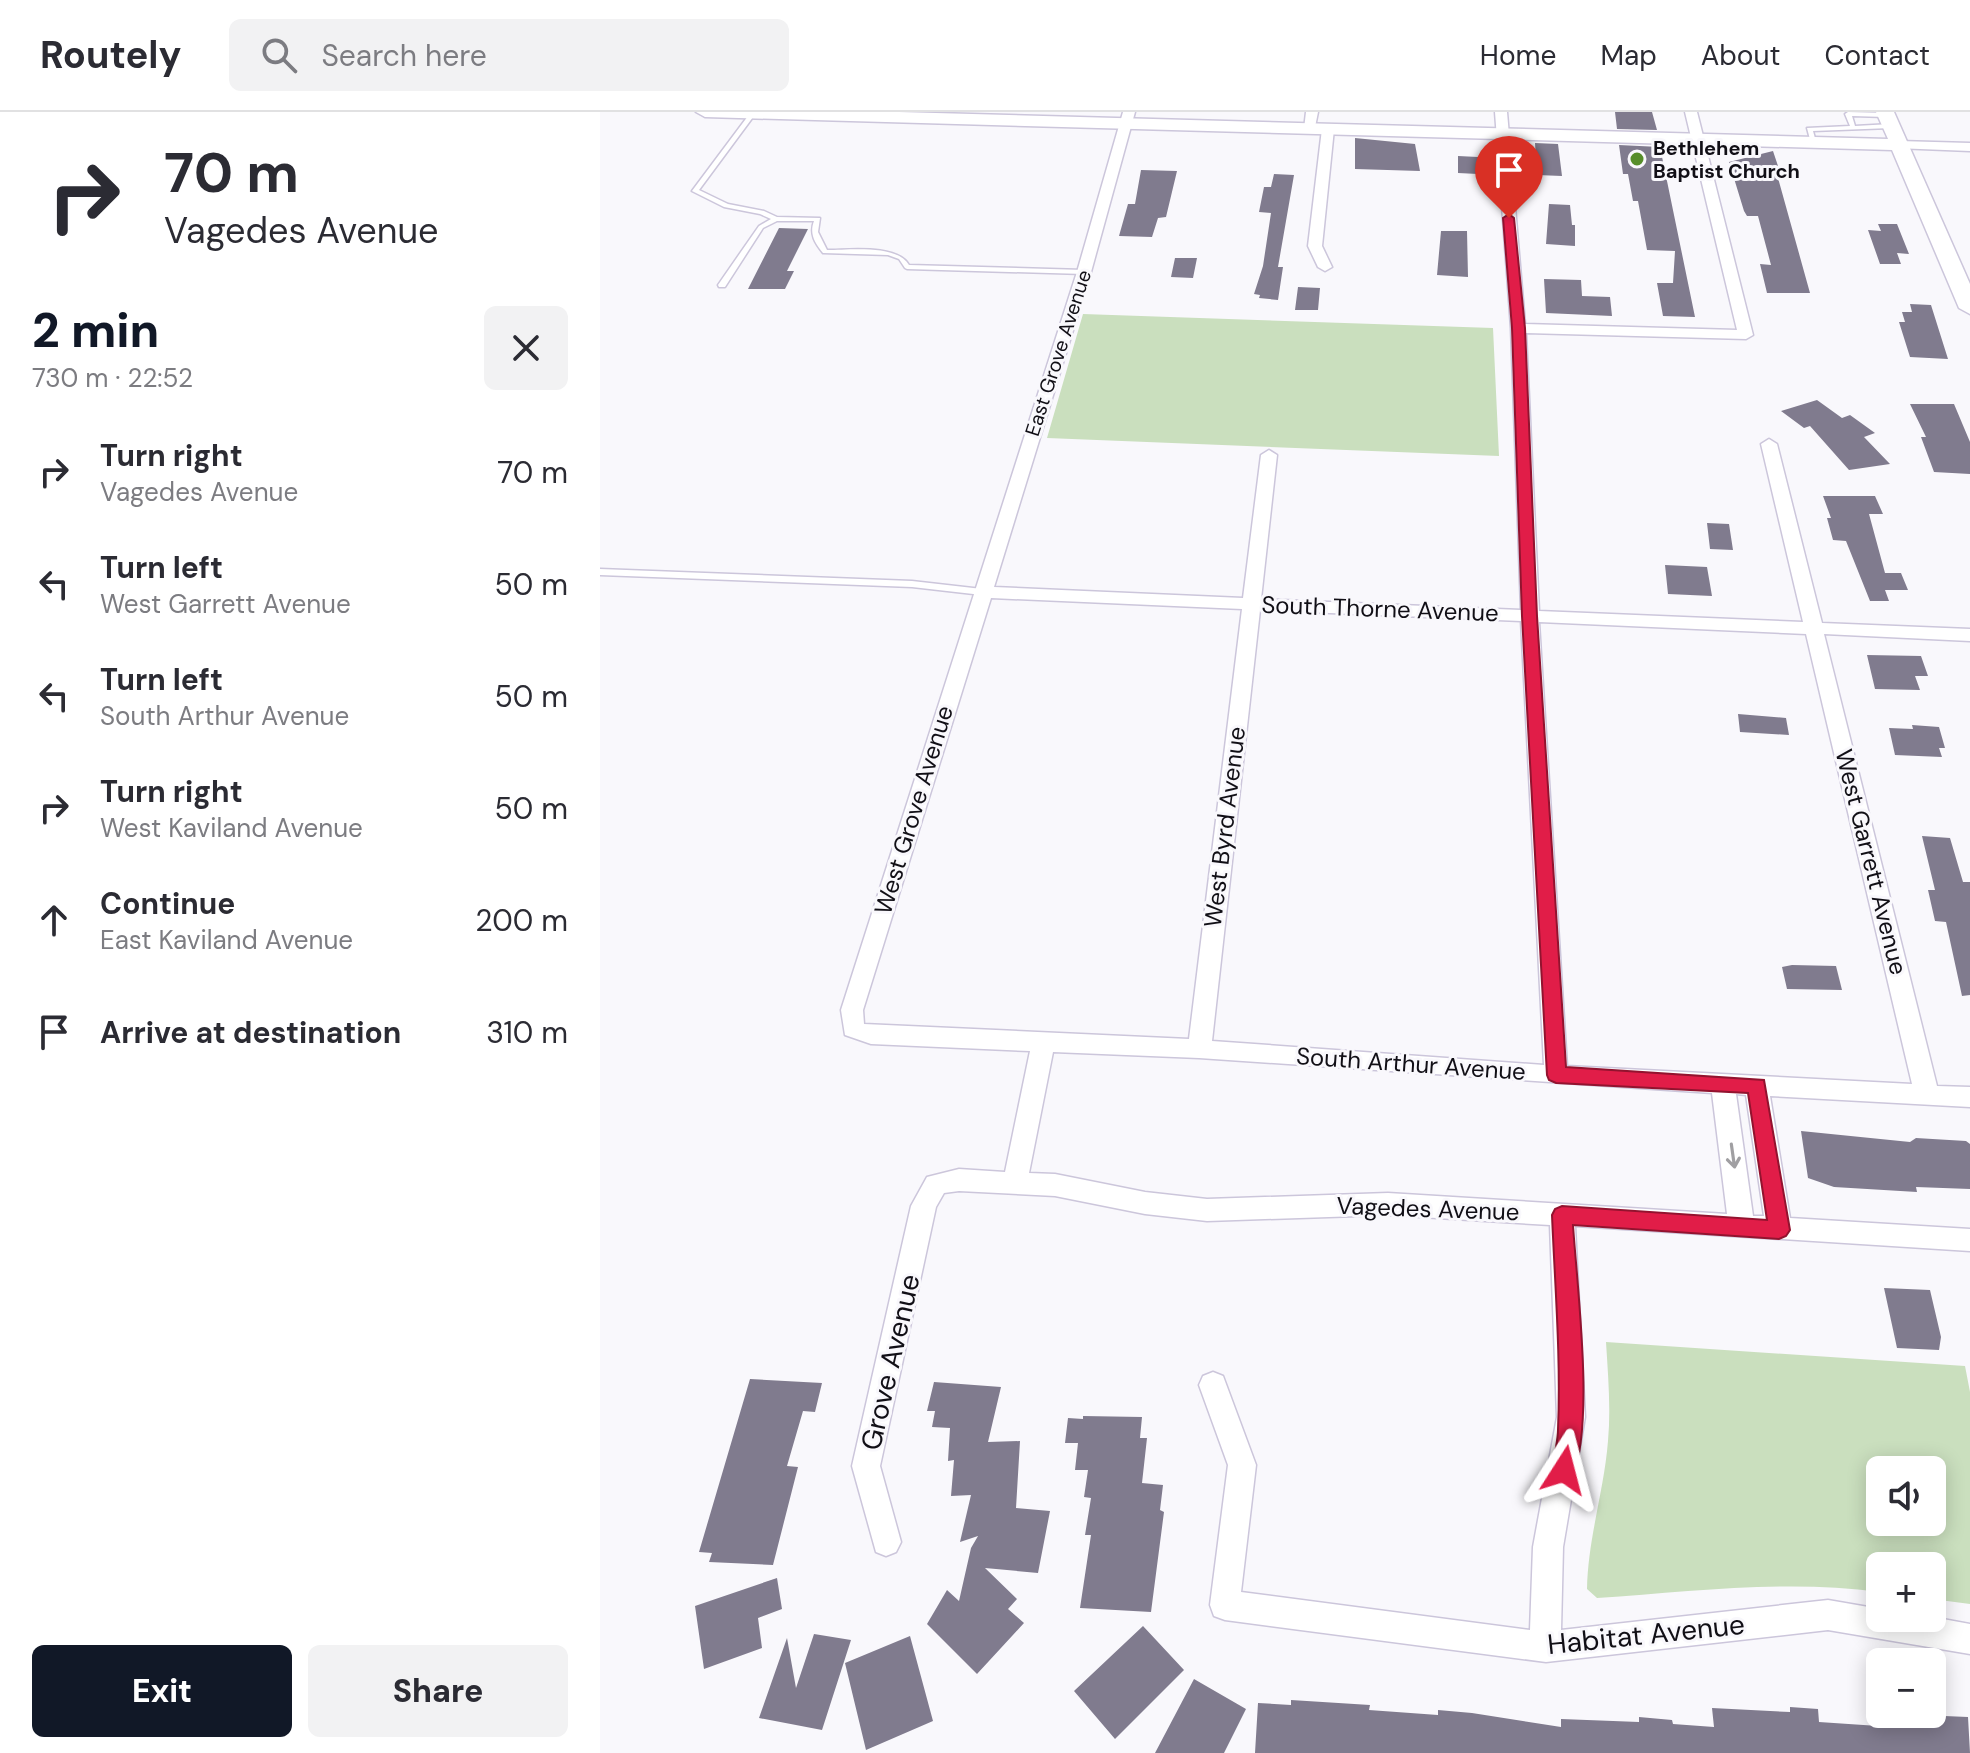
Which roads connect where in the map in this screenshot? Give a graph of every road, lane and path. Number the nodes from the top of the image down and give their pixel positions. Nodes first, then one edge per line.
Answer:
1 (705, 112) edge
2 (1501, 112) edge
3 (1691, 112) edge
4 (753, 113) edge
5 (840, 114) edge
6 (1848, 114) edge
7 (1127, 118) edge
8 (1317, 123) edge
9 (1891, 124) edge
10 (1848, 133) junction
11 (1502, 134) junction
12 (1698, 138) junction
13 (1970, 147) edge
14 (776, 219) junction
15 (1325, 267) dead end
16 (1084, 272) junction
17 (722, 285) dead end
18 (1970, 308) edge
19 (1518, 328) junction
20 (1769, 444) dead end
21 (1269, 455) dead end
22 (600, 572) edge
23 (982, 592) junction
24 (1251, 604) junction
25 (1530, 616) junction
26 (1815, 628) junction
27 (1970, 635) edge
28 (853, 1029) joint
29 (1043, 1044) junction
30 (1199, 1049) junction
31 (1556, 1075) junction
32 (1723, 1084) junction
33 (1757, 1086) junction
34 (1927, 1095) junction
35 (1970, 1097) edge
36 (1015, 1183) junction
37 (936, 1184) joint
38 (1562, 1215) junction
39 (1742, 1228) junction
40 (1779, 1230) junction
41 (1969, 1243) edge
42 (1213, 1385) dead end
43 (886, 1542) dead end
44 (1970, 1639) edge
45 (1546, 1647) junction

1 - 4 street
2 - 11 street
3 - 12 street
4 - 5 street
4 - 14 lane
5 - 7 street
6 - 9 lane
6 - 10 lane
7 - 8 street
7 - 16 street, East Grove Avenue
8 - 11 street
8 - 15 street
9 - 10 street
9 - 13 street
9 - 18 street
10 - 12 street
11 - 12 street
11 - 19 street
12 - 19 street
14 - 16 lane
14 - 17 lane
16 - 23 street, East Grove Avenue
19 - 25 street
20 - 26 street, West Garrett Avenue
21 - 24 street, West Byrd Avenue
22 - 23 lane
23 - 24 street, South Thorne Avenue
23 - 28 street, West Grove Avenue
24 - 25 street, South Thorne Avenue
24 - 30 street, West Byrd Avenue
25 - 26 street, South Thorne Avenue
25 - 31 street
26 - 27 street, South Thorne Avenue
26 - 34 street, West Garrett Avenue
28 - 29 street, South Arthur Avenue
29 - 30 street, South Arthur Avenue
29 - 36 street
30 - 31 street, South Arthur Avenue
31 - 32 street, South Arthur Avenue
32 - 33 street, South Arthur Avenue
32 -> 39 street
33 - 34 street, South Arthur Avenue
33 - 40 street
34 - 35 street, South Arthur Avenue
36 - 37 street, Vagedes Avenue
36 - 38 street, Vagedes Avenue
37 - 43 street, Grove Avenue
38 - 39 street, Vagedes Avenue
38 - 45 street
39 - 40 street, Vagedes Avenue
40 - 41 street, Vagedes Avenue
42 - 45 street, Habitat Avenue
44 - 45 street, Habitat Avenue

